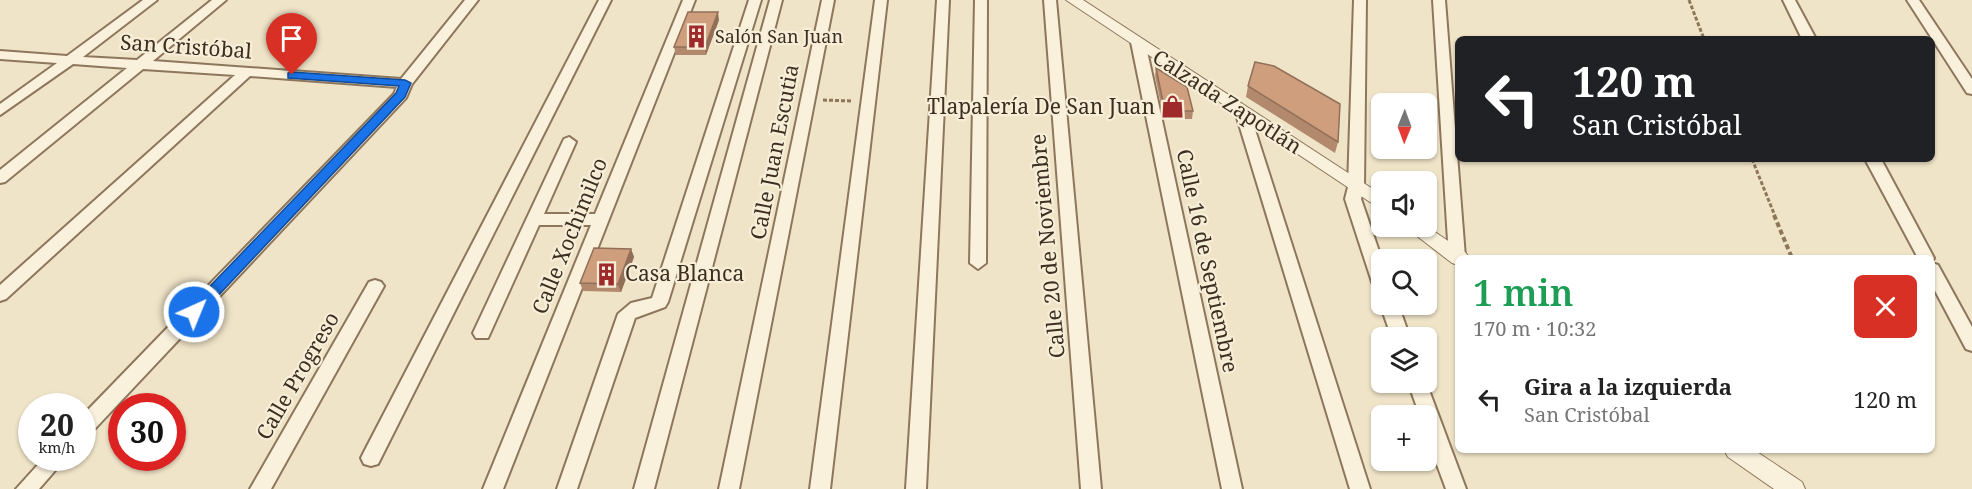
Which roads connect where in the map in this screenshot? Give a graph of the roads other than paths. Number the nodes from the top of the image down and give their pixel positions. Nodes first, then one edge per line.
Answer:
1 (151, 0) edge
2 (220, 0) edge
3 (472, 0) edge
4 (605, 0) edge
5 (689, 0) edge
6 (755, 0) edge
7 (776, 0) edge
8 (828, 0) edge
9 (881, 0) edge
10 (943, 0) edge
11 (981, 0) edge
12 (1050, 0) edge
13 (1073, 0) edge
14 (1360, 0) edge
15 (1439, 0) edge
16 (1789, 0) edge
17 (1914, 0) edge
18 (1089, 5) edge
19 (1807, 36) edge
20 (1138, 42) junction
21 (0, 55) edge
22 (68, 60) junction
23 (141, 65) junction
24 (247, 72) junction
25 (405, 83) junction
26 (1972, 90) edge
27 (0, 111) edge
28 (1242, 111) junction
29 (569, 142) dead end
30 (1875, 162) edge
31 (0, 178) edge
32 (1356, 187) junction
33 (1371, 197) edge
34 (534, 219) junction
35 (601, 220) junction
36 (1429, 237) edge
37 (1455, 255) edge
38 (1458, 255) edge
39 (1924, 255) edge
40 (1371, 256) edge
41 (978, 263) dead end
42 (1935, 275) edge
43 (375, 286) dead end
44 (0, 295) edge
45 (483, 333) dead end
46 (1972, 344) edge
47 (1421, 393) edge
48 (96, 414) edge
49 (1740, 453) edge
50 (371, 458) dead end
51 (43, 471) edge
52 (26, 489) edge
53 (260, 489) edge
54 (493, 489) edge
55 (567, 489) edge
56 (644, 489) edge
57 (729, 489) edge
58 (820, 489) edge
59 (916, 489) edge
60 (1091, 489) edge
61 (1232, 489) edge
62 (1360, 489) edge
63 (1456, 489) edge
64 (1792, 489) edge

1 - 22 street
2 - 23 street
3 - 25 street
4 - 50 street
5 - 35 street, Calle Xochimilco
6 - 55 street
7 - 56 street
8 - 57 street, Calle Juan Escutia
9 - 58 street
10 - 59 street
11 - 41 street
12 - 60 street, Calle 20 de Noviembre
13 - 18 street, Calzada Zapotlán
14 - 32 street
15 - 38 street
16 - 19 street
17 - 26 street
18 - 20 street, Calzada Zapotlán
20 - 28 street, Calzada Zapotlán
20 - 61 street, Calle 16 de Septiembre
21 - 22 street, San Cristóbal
22 - 23 street, San Cristóbal
22 - 27 street
23 - 24 street, San Cristóbal
23 - 31 street
24 - 25 street, San Cristóbal
24 - 44 street
25 - 48 street
28 - 32 street, Calzada Zapotlán
28 - 62 street
29 - 34 street
30 - 39 street
32 - 33 street, Calzada Zapotlán
32 - 40 street
34 - 35 street
34 - 45 street
35 - 54 street, Calle Xochimilco
36 - 37 street
42 - 46 street
43 - 53 street, Calle Progreso
47 - 63 street
49 - 64 street
51 - 52 street

